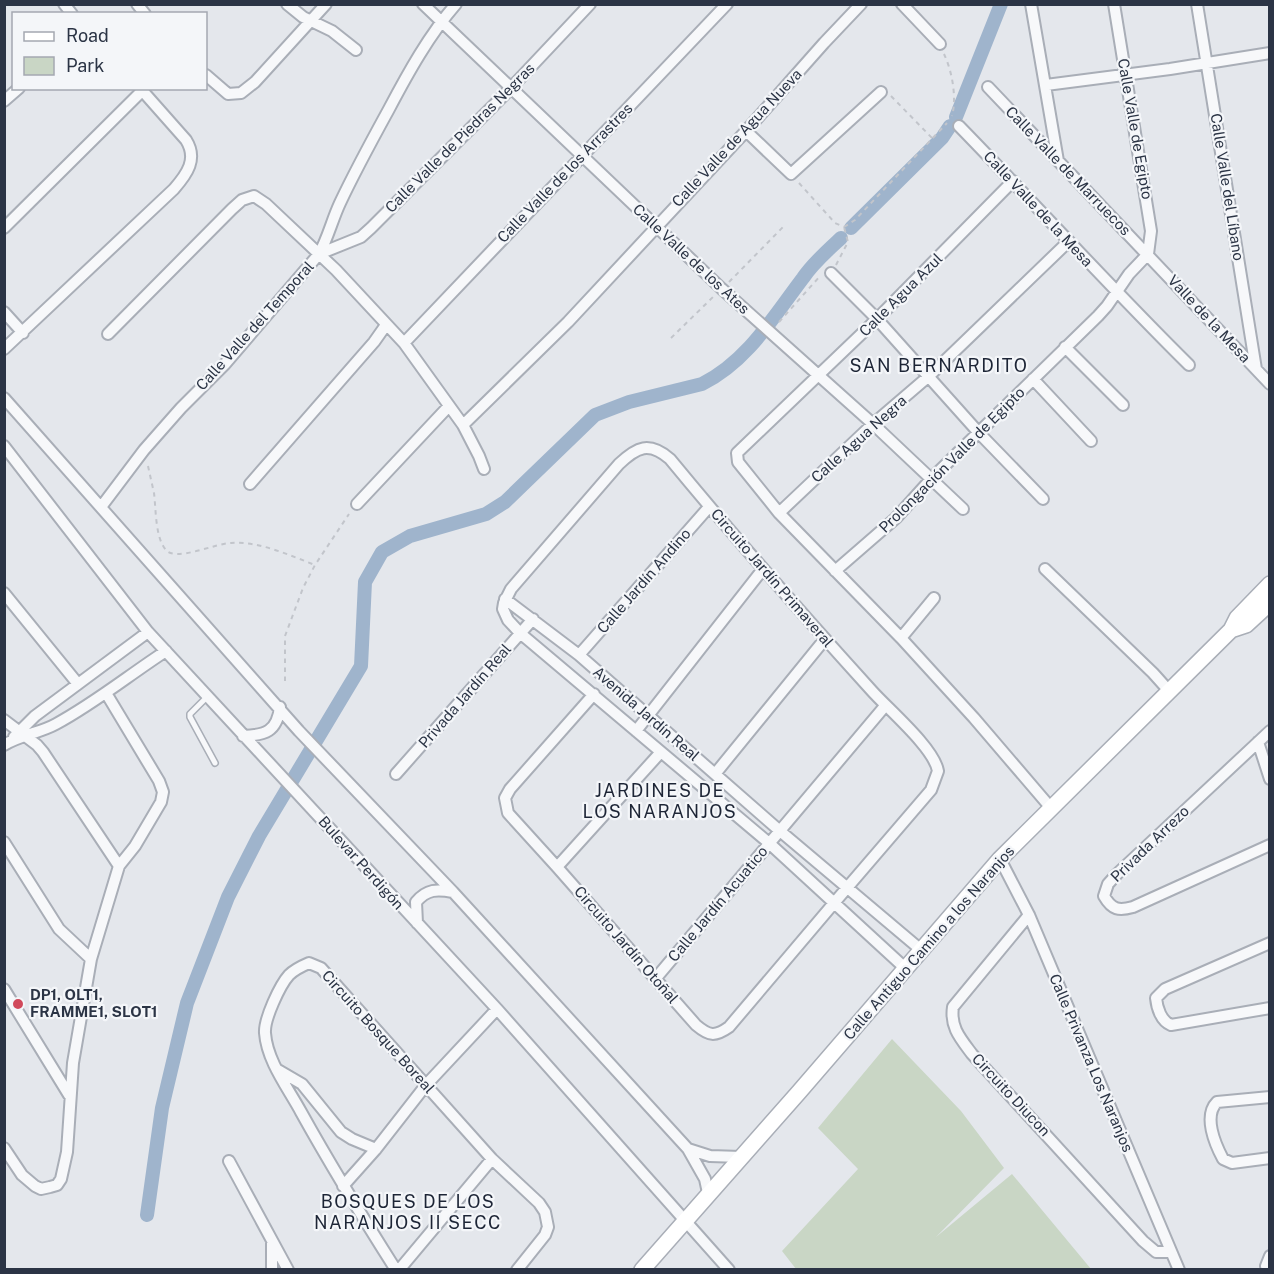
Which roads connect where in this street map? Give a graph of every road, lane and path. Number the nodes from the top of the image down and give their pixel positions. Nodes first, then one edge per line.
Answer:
1 (288, 4) edge
2 (326, 4) edge
3 (423, 4) edge
4 (456, 4) edge
5 (590, 4) edge
6 (727, 4) edge
7 (861, 4) edge
8 (902, 4) edge
9 (1031, 4) edge
10 (1114, 4) edge
11 (1197, 4) edge
12 (311, 21) junction
13 (441, 21) junction
14 (940, 44) joint
15 (356, 50) dead end
16 (1269, 53) edge
17 (1207, 63) junction
18 (207, 76) edge
19 (1125, 76) junction
20 (1046, 85) junction
21 (988, 87) dead end
22 (510, 89) junction
23 (16, 90) edge
24 (141, 90) edge
25 (881, 92) joint
26 (4, 101) edge
27 (959, 126) dead end
28 (746, 131) junction
29 (933, 139) junction
30 (581, 156) junction
31 (1059, 162) junction
32 (791, 174) junction
33 (1013, 181) junction
34 (656, 226) junction
35 (844, 226) junction
36 (4, 228) edge
37 (1069, 241) junction
38 (319, 254) junction
39 (1148, 254) junction
40 (831, 273) junction
41 (1117, 293) junction
42 (7, 319) edge
43 (877, 319) junction
44 (386, 325) junction
45 (771, 332) junction
46 (23, 333) junction
47 (108, 334) dead end
48 (404, 343) junction
49 (1065, 347) junction
50 (4, 349) edge
51 (1189, 365) dead end
52 (1256, 369) junction
53 (819, 374) junction
54 (929, 376) junction
55 (1033, 379) junction
56 (1269, 384) edge
57 (4, 398) edge
58 (1123, 405) dead end
59 (448, 407) junction
60 (873, 424) junction
61 (463, 426) junction
62 (979, 433) junction
63 (1091, 441) dead end
64 (4, 446) edge
65 (144, 450) junction
66 (484, 469) dead end
67 (932, 478) junction
68 (250, 484) dead end
69 (1044, 499) dead end
70 (357, 504) joint
71 (100, 507) junction
72 (709, 507) junction
73 (963, 509) dead end
74 (778, 513) junction
75 (315, 565) junction
76 (763, 569) junction
77 (1045, 569) dead end
78 (835, 571) junction
79 (1269, 584) edge
80 (4, 593) edge
81 (934, 598) dead end
82 (1269, 603) edge
83 (504, 604) junction
84 (533, 619) junction
85 (1231, 630) junction
86 (148, 632) junction
87 (520, 633) junction
88 (901, 638) junction
89 (825, 639) junction
90 (166, 651) junction
91 (579, 655) junction
92 (285, 681) dead end
93 (78, 684) junction
94 (1170, 692) junction
95 (106, 693) junction
96 (594, 694) junction
97 (208, 696) junction
98 (885, 705) junction
99 (280, 707) junction
100 (648, 717) junction
101 (4, 720) edge
102 (636, 731) junction
103 (1269, 731) edge
104 (243, 736) junction
105 (15, 738) edge
106 (1258, 742) junction
107 (660, 753) junction
108 (215, 764) dead end
109 (396, 774) dead end
110 (715, 774) junction
111 (1269, 779) edge
112 (1051, 808) junction
113 (780, 831) junction
114 (4, 842) edge
115 (769, 843) junction
116 (1269, 845) edge
117 (1000, 859) junction
118 (119, 866) junction
119 (557, 867) junction
120 (849, 887) junction
121 (453, 892) junction
122 (834, 903) junction
123 (1029, 915) junction
124 (417, 924) junction
125 (1269, 943) edge
126 (920, 949) junction
127 (91, 959) junction
128 (905, 968) junction
129 (656, 978) junction
130 (4, 989) edge
131 (1269, 1008) edge
132 (497, 1009) junction
133 (278, 1070) junction
134 (426, 1085) junction
135 (69, 1095) junction
136 (1269, 1097) edge
137 (4, 1148) edge
138 (376, 1149) junction
139 (688, 1149) junction
140 (741, 1157) junction
141 (1269, 1158) edge
142 (492, 1159) junction
143 (229, 1161) dead end
144 (343, 1186) junction
145 (708, 1193) junction
146 (684, 1220) junction
147 (272, 1243) junction
148 (1171, 1252) junction
149 (1269, 1256) edge
150 (272, 1269) edge
151 (288, 1269) edge
152 (397, 1269) edge
153 (517, 1269) edge
154 (642, 1269) edge
155 (729, 1269) edge
156 (1179, 1269) edge
157 (1267, 1269) edge

1 - 12 street
2 - 12 street
3 - 13 street, Calle Valle de los Ates
4 - 13 street, Calle Valle del Temporal
5 - 22 street, Calle Valle de Piedras Negras
6 - 30 street, Calle Valle de los Arrastres
7 - 28 street, Calle Valle de Agua Nueva
8 - 14 street
9 - 20 street
10 - 19 street, Calle Valle de Egipto
11 - 17 street, Calle Valle del Líbano
12 - 15 street
12 - 18 street
13 - 22 street, Calle Valle de los Ates
13 - 38 street, Calle Valle del Temporal
14 - 29 path
16 - 17 street
17 - 19 street
17 - 52 street, Calle Valle del Líbano
19 - 20 street
19 - 39 street, Calle Valle de Egipto
20 - 31 street
21 - 31 street, Calle Valle de Marruecos
22 - 30 street, Calle Valle de los Ates
22 - 38 street, Calle Valle de Piedras Negras
23 - 26 street
24 - 36 street
24 - 46 street
25 - 29 path
25 - 32 street
27 - 33 street, Calle Valle de la Mesa
28 - 32 street
28 - 34 street, Calle Valle de Agua Nueva
29 - 35 path
30 - 34 street, Calle Valle de los Ates
30 - 48 street, Calle Valle de los Arrastres
31 - 39 street, Calle Valle de Marruecos
32 - 35 path
33 - 37 street, Calle Valle de la Mesa
33 - 43 street, Calle Agua Azul
34 - 45 street, Calle Valle de los Ates
34 - 61 street, Calle Valle de Agua Nueva
35 - 40 path
37 - 41 street, Calle Valle de la Mesa
37 - 54 street, Calle Agua Negra
38 - 44 street
38 - 47 street
38 - 65 street, Calle Valle del Temporal
39 - 41 street, Prolongación Valle de Egipto
39 - 52 street, Valle de la Mesa
40 - 43 street
40 - 45 path
41 - 49 street, Prolongación Valle de Egipto
41 - 51 street, Calle Valle de la Mesa
42 - 46 street
43 - 53 street, Calle Agua Azul
43 - 54 street
44 - 48 street
44 - 68 street
45 - 53 street, Calle Valle de los Ates
46 - 50 street
48 - 59 street
49 - 55 street, Prolongación Valle de Egipto
49 - 58 street
52 - 56 street, Valle de la Mesa
53 - 60 street, Calle Valle de los Ates
53 - 74 street, Calle Agua Azul
54 - 60 street, Calle Agua Negra
54 - 62 street
55 - 62 street, Prolongación Valle de Egipto
55 - 63 street
57 - 71 street
59 - 61 street
59 - 70 street
60 - 67 street, Calle Valle de los Ates
60 - 74 street, Calle Agua Negra
61 - 66 street
62 - 67 street, Prolongación Valle de Egipto
62 - 69 street
64 - 86 street, Bulevar Perdigón
65 - 71 street, Calle Valle del Temporal
65 - 75 path
67 - 73 street, Calle Valle de los Ates
67 - 78 street, Prolongación Valle de Egipto
70 - 75 path
71 - 99 street
72 - 76 street, Circuito Jardín Primaveral
72 - 83 street, Circuito Jardín Primaveral
72 - 91 street, Calle Jardín Andino
74 - 78 street
75 - 92 path
76 - 89 street, Circuito Jardín Primaveral
76 - 100 street
77 - 94 street
78 - 88 street
79 - 85 street, Calle Antiguo Camino a los Naranjos
80 - 93 street
81 - 88 street
82 - 85 street, Calle Antiguo Camino a los Naranjos
83 - 84 street, Avenida Jardín Real
83 - 87 street, Avenida Jardín Real
84 - 87 street, Privada Jardín Real
84 - 91 street, Avenida Jardín Real
85 - 94 street, Calle Antiguo Camino a los Naranjos
86 - 90 street, Bulevar Perdigón
86 - 93 street
87 - 96 street, Avenida Jardín Real
87 - 109 street, Privada Jardín Real
88 - 112 street
89 - 98 street, Circuito Jardín Primaveral
89 - 110 street
90 - 95 street
90 - 97 street, Bulevar Perdigón
91 - 100 street, Avenida Jardín Real
93 - 105 street
94 - 112 street, Calle Antiguo Camino a los Naranjos
95 - 105 street
95 - 118 street
96 - 102 street, Avenida Jardín Real
96 - 119 street, Circuito Jardín Otoñal
97 - 104 street, Bulevar Perdigón
97 - 108 lane
98 - 113 street, Calle Jardín Acuatico
98 - 120 street, Circuito Jardín Primaveral
99 - 104 street
99 - 121 street
100 - 102 street
100 - 110 street, Avenida Jardín Real
101 - 105 street
102 - 107 street, Avenida Jardín Real
103 - 106 street, Privada Arrezo
104 - 124 street, Bulevar Perdigón
105 - 118 street
106 - 111 street
106 - 116 street, Privada Arrezo
107 - 115 street, Avenida Jardín Real
107 - 119 street
110 - 113 street, Avenida Jardín Real
112 - 117 street, Calle Antiguo Camino a los Naranjos
113 - 115 street, Calle Jardín Acuatico
113 - 120 street, Avenida Jardín Real
114 - 127 street
115 - 122 street, Avenida Jardín Real
115 - 129 street, Calle Jardín Acuatico
117 - 123 street, Calle Privanza Los Naranjos
117 - 126 street, Calle Antiguo Camino a los Naranjos
118 - 127 street
119 - 129 street, Circuito Jardín Otoñal
120 - 122 street, Circuito Jardín Otoñal
120 - 126 street, Avenida Jardín Real
121 - 124 street
121 - 139 street
122 - 128 street, Avenida Jardín Real
122 - 129 street, Circuito Jardín Otoñal
123 - 148 street, Calle Privanza Los Naranjos
123 - 148 street, Circuito Diucon
124 - 132 street, Bulevar Perdigón
125 - 131 street
126 - 128 street, Calle Antiguo Camino a los Naranjos
127 - 135 street
128 - 140 street, Calle Antiguo Camino a los Naranjos
130 - 135 street
132 - 134 street
132 - 146 street, Bulevar Perdigón
133 - 134 street, Circuito Bosque Boreal
133 - 138 street
133 - 144 street, Circuito Bosque Boreal
134 - 138 street
134 - 142 street, Circuito Bosque Boreal
135 - 137 street
136 - 141 street
138 - 144 street
139 - 140 street
139 - 145 street
140 - 145 street, Calle Antiguo Camino a los Naranjos
142 - 152 street
142 - 153 street, Circuito Bosque Boreal
143 - 147 street
144 - 152 street, Circuito Bosque Boreal
145 - 146 street, Calle Antiguo Camino a los Naranjos
146 - 154 street, Calle Antiguo Camino a los Naranjos
146 - 155 street, Bulevar Perdigón
147 - 150 street
147 - 151 street
148 - 156 street, Calle Privanza Los Naranjos
149 - 157 street

